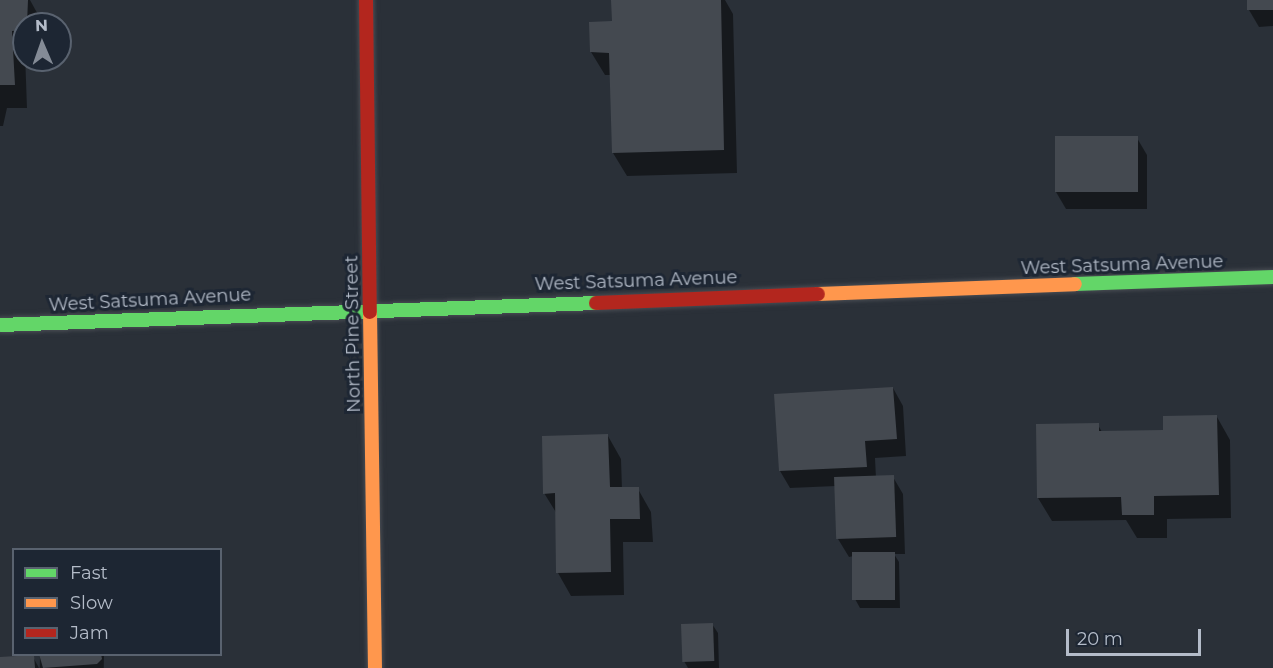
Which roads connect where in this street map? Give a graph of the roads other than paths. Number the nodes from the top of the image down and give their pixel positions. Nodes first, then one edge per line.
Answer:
1 (366, 0) edge
2 (1273, 277) edge
3 (371, 308) junction
4 (0, 325) edge
5 (375, 668) edge

1 - 3 street, North Pine Street
2 - 3 street, West Satsuma Avenue
3 - 4 street, West Satsuma Avenue
3 - 5 street, North Pine Street

